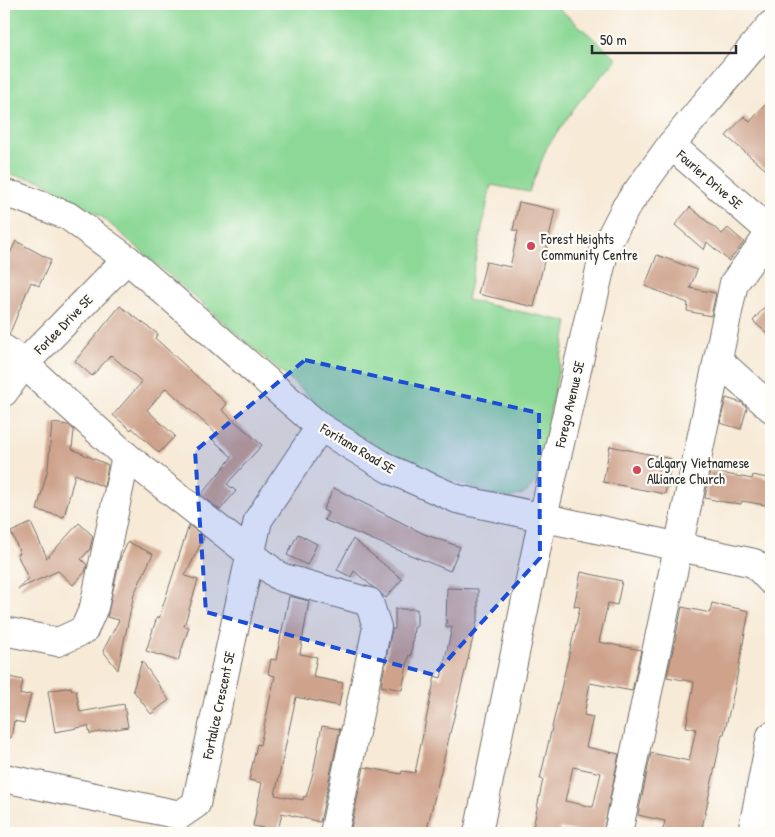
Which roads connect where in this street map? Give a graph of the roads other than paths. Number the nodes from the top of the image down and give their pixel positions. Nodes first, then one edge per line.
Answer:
1 (771, 25) edge
2 (671, 145) junction
3 (4, 194) edge
4 (771, 232) edge
5 (126, 259) junction
6 (14, 356) edge
7 (719, 361) junction
8 (4, 392) edge
9 (771, 408) edge
10 (320, 427) junction
11 (126, 456) junction
12 (543, 517) junction
13 (678, 546) junction
14 (251, 552) junction
15 (771, 580) edge
16 (4, 631) edge
17 (771, 736) edge
18 (4, 778) edge
19 (334, 833) edge
20 (478, 833) edge
21 (618, 833) edge
22 (752, 833) edge

1 - 2 street, Forego Avenue SE
2 - 4 street, Fourier Drive SE
2 - 12 street, Forego Avenue SE
3 - 5 street, Foritana Road SE
4 - 7 street
5 - 6 street, Forlee Drive SE
5 - 10 street, Foritana Road SE
6 - 8 street, Forlee Drive SE
6 - 11 street
7 - 9 street
7 - 13 street
10 - 12 street, Foritana Road SE
10 - 14 street, Fortalice Crescent SE
11 - 14 street
11 - 16 street
12 - 13 street, Foritana Road SE
12 - 20 street, Forego Avenue SE
13 - 15 street, Foritana Road SE
13 - 21 street
14 - 18 street, Fortalice Crescent SE
14 - 19 street
17 - 22 street

